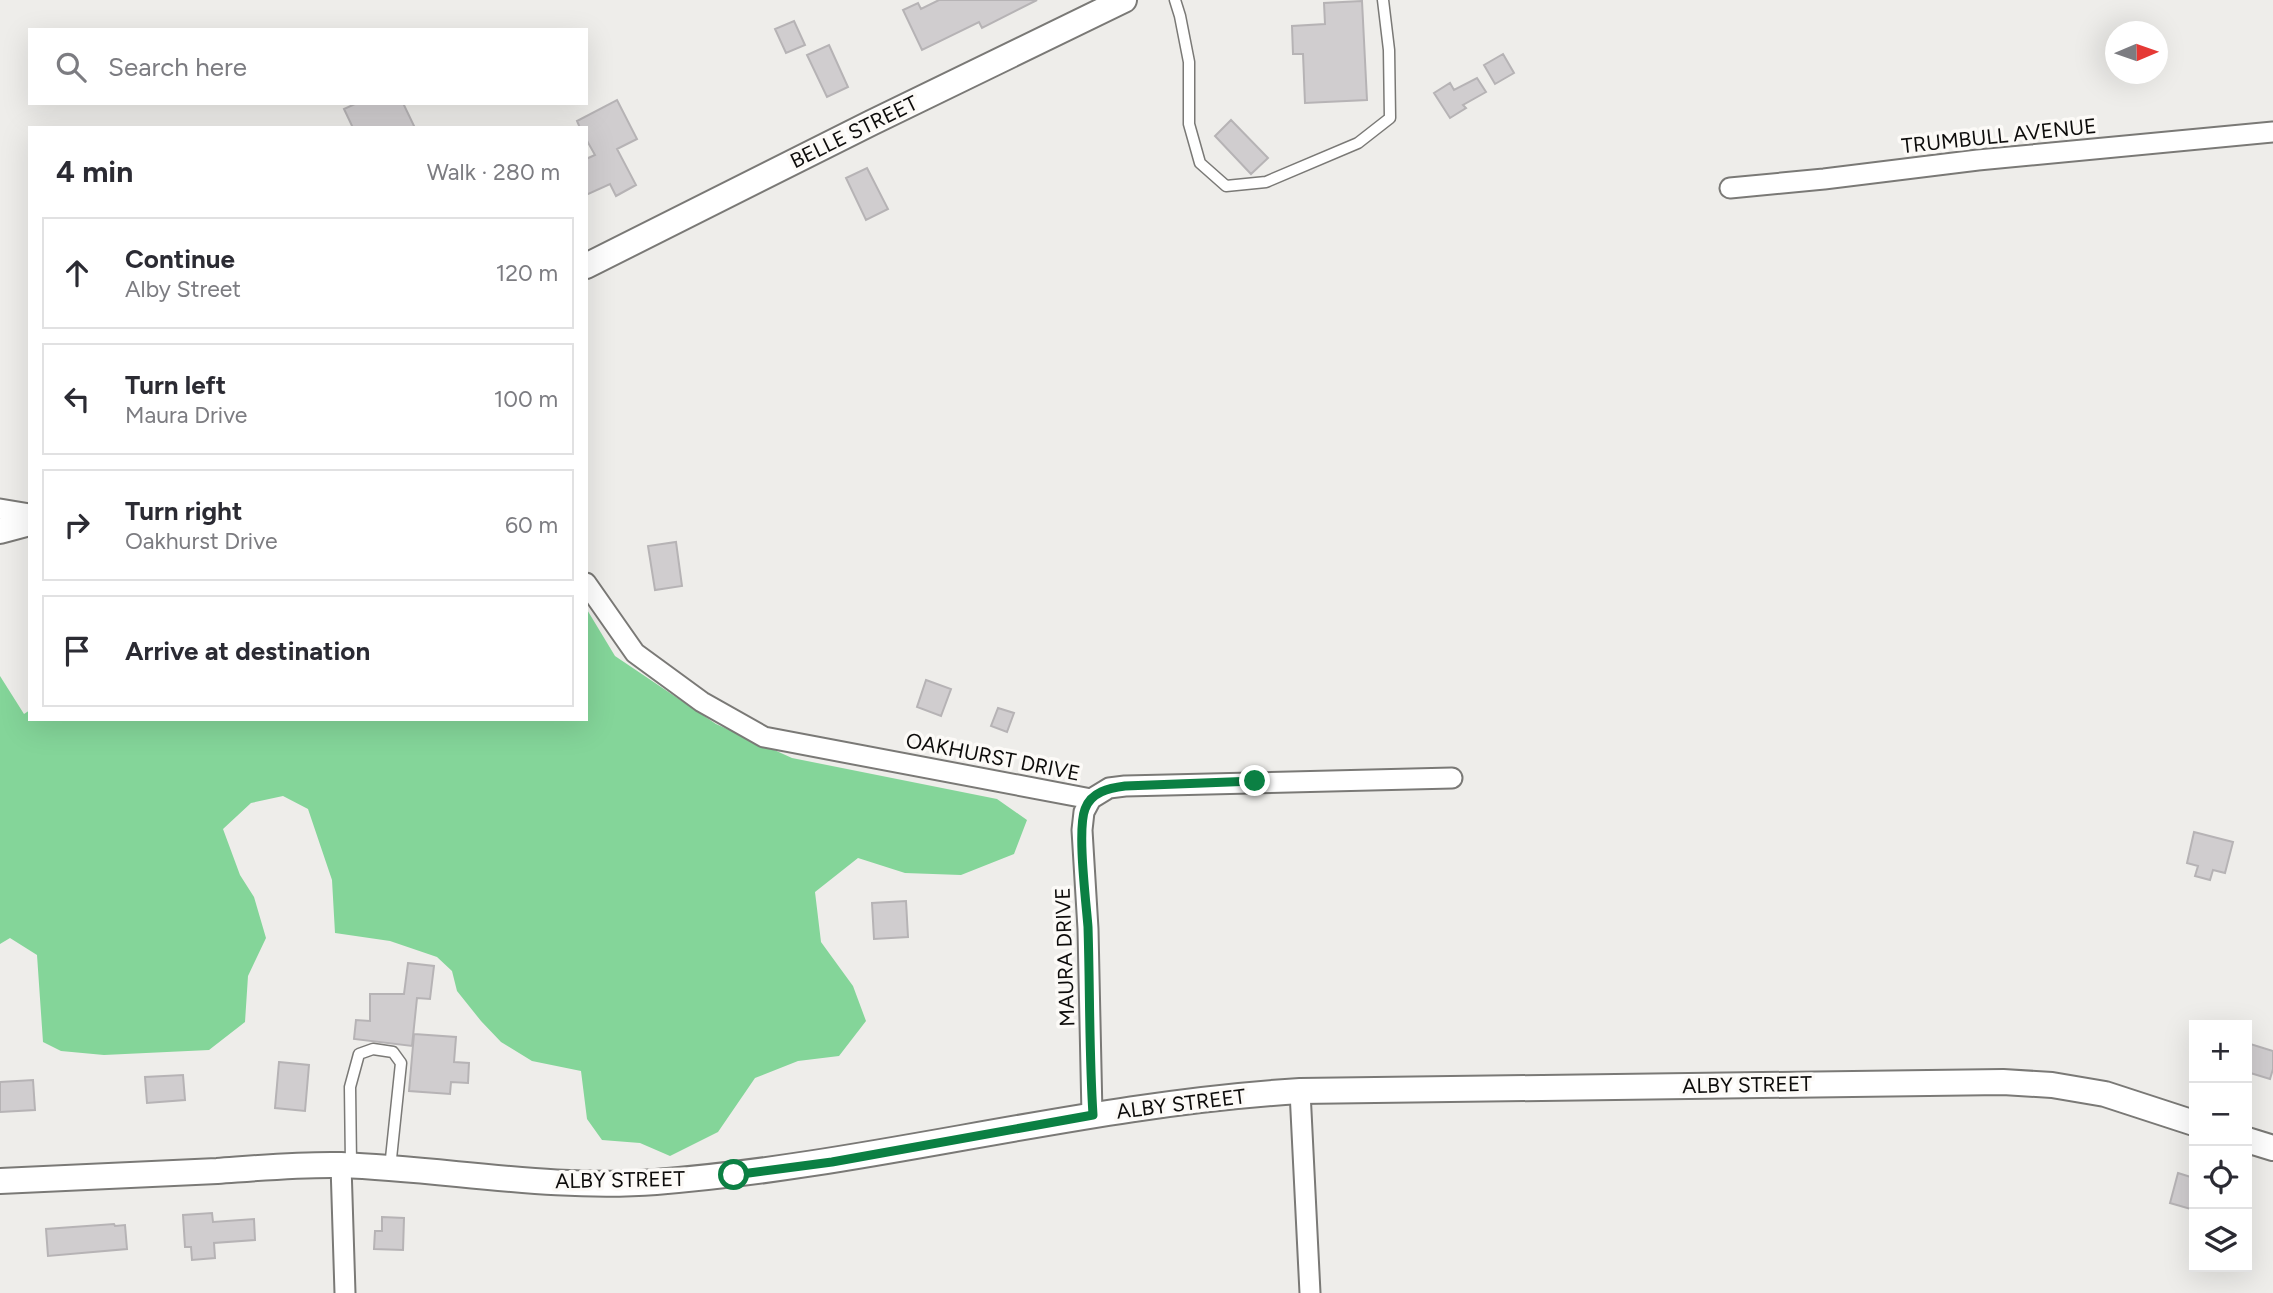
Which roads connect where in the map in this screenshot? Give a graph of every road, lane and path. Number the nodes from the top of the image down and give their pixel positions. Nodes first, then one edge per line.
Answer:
1 (1124, 0) edge
2 (1175, 0) edge
3 (1383, 0) edge
4 (2273, 132) edge
5 (1730, 188) dead end
6 (588, 265) edge
7 (0, 509) edge
8 (28, 514) edge
9 (28, 524) edge
10 (0, 531) edge
11 (588, 586) edge
12 (1452, 778) dead end
13 (1091, 799) junction
14 (1300, 1091) junction
15 (1093, 1115) junction
16 (2189, 1121) edge
17 (2252, 1142) edge
18 (2273, 1149) edge
19 (346, 1166) junction
20 (390, 1168) junction
21 (0, 1181) edge
22 (345, 1293) edge
23 (1310, 1293) edge

1 - 6 street, BELLE STREET
2 - 3 lane
4 - 5 street, TRUMBULL AVENUE
7 - 8 street
9 - 10 street
11 - 13 street, OAKHURST DRIVE
12 - 13 street, OAKHURST DRIVE
13 - 15 street, MAURA DRIVE
14 - 15 street, ALBY STREET
14 - 16 street, ALBY STREET
14 - 23 street
15 - 20 street, ALBY STREET
17 - 18 street
19 - 20 street, ALBY STREET
19 - 20 lane
19 - 21 street, ALBY STREET
19 - 22 street

